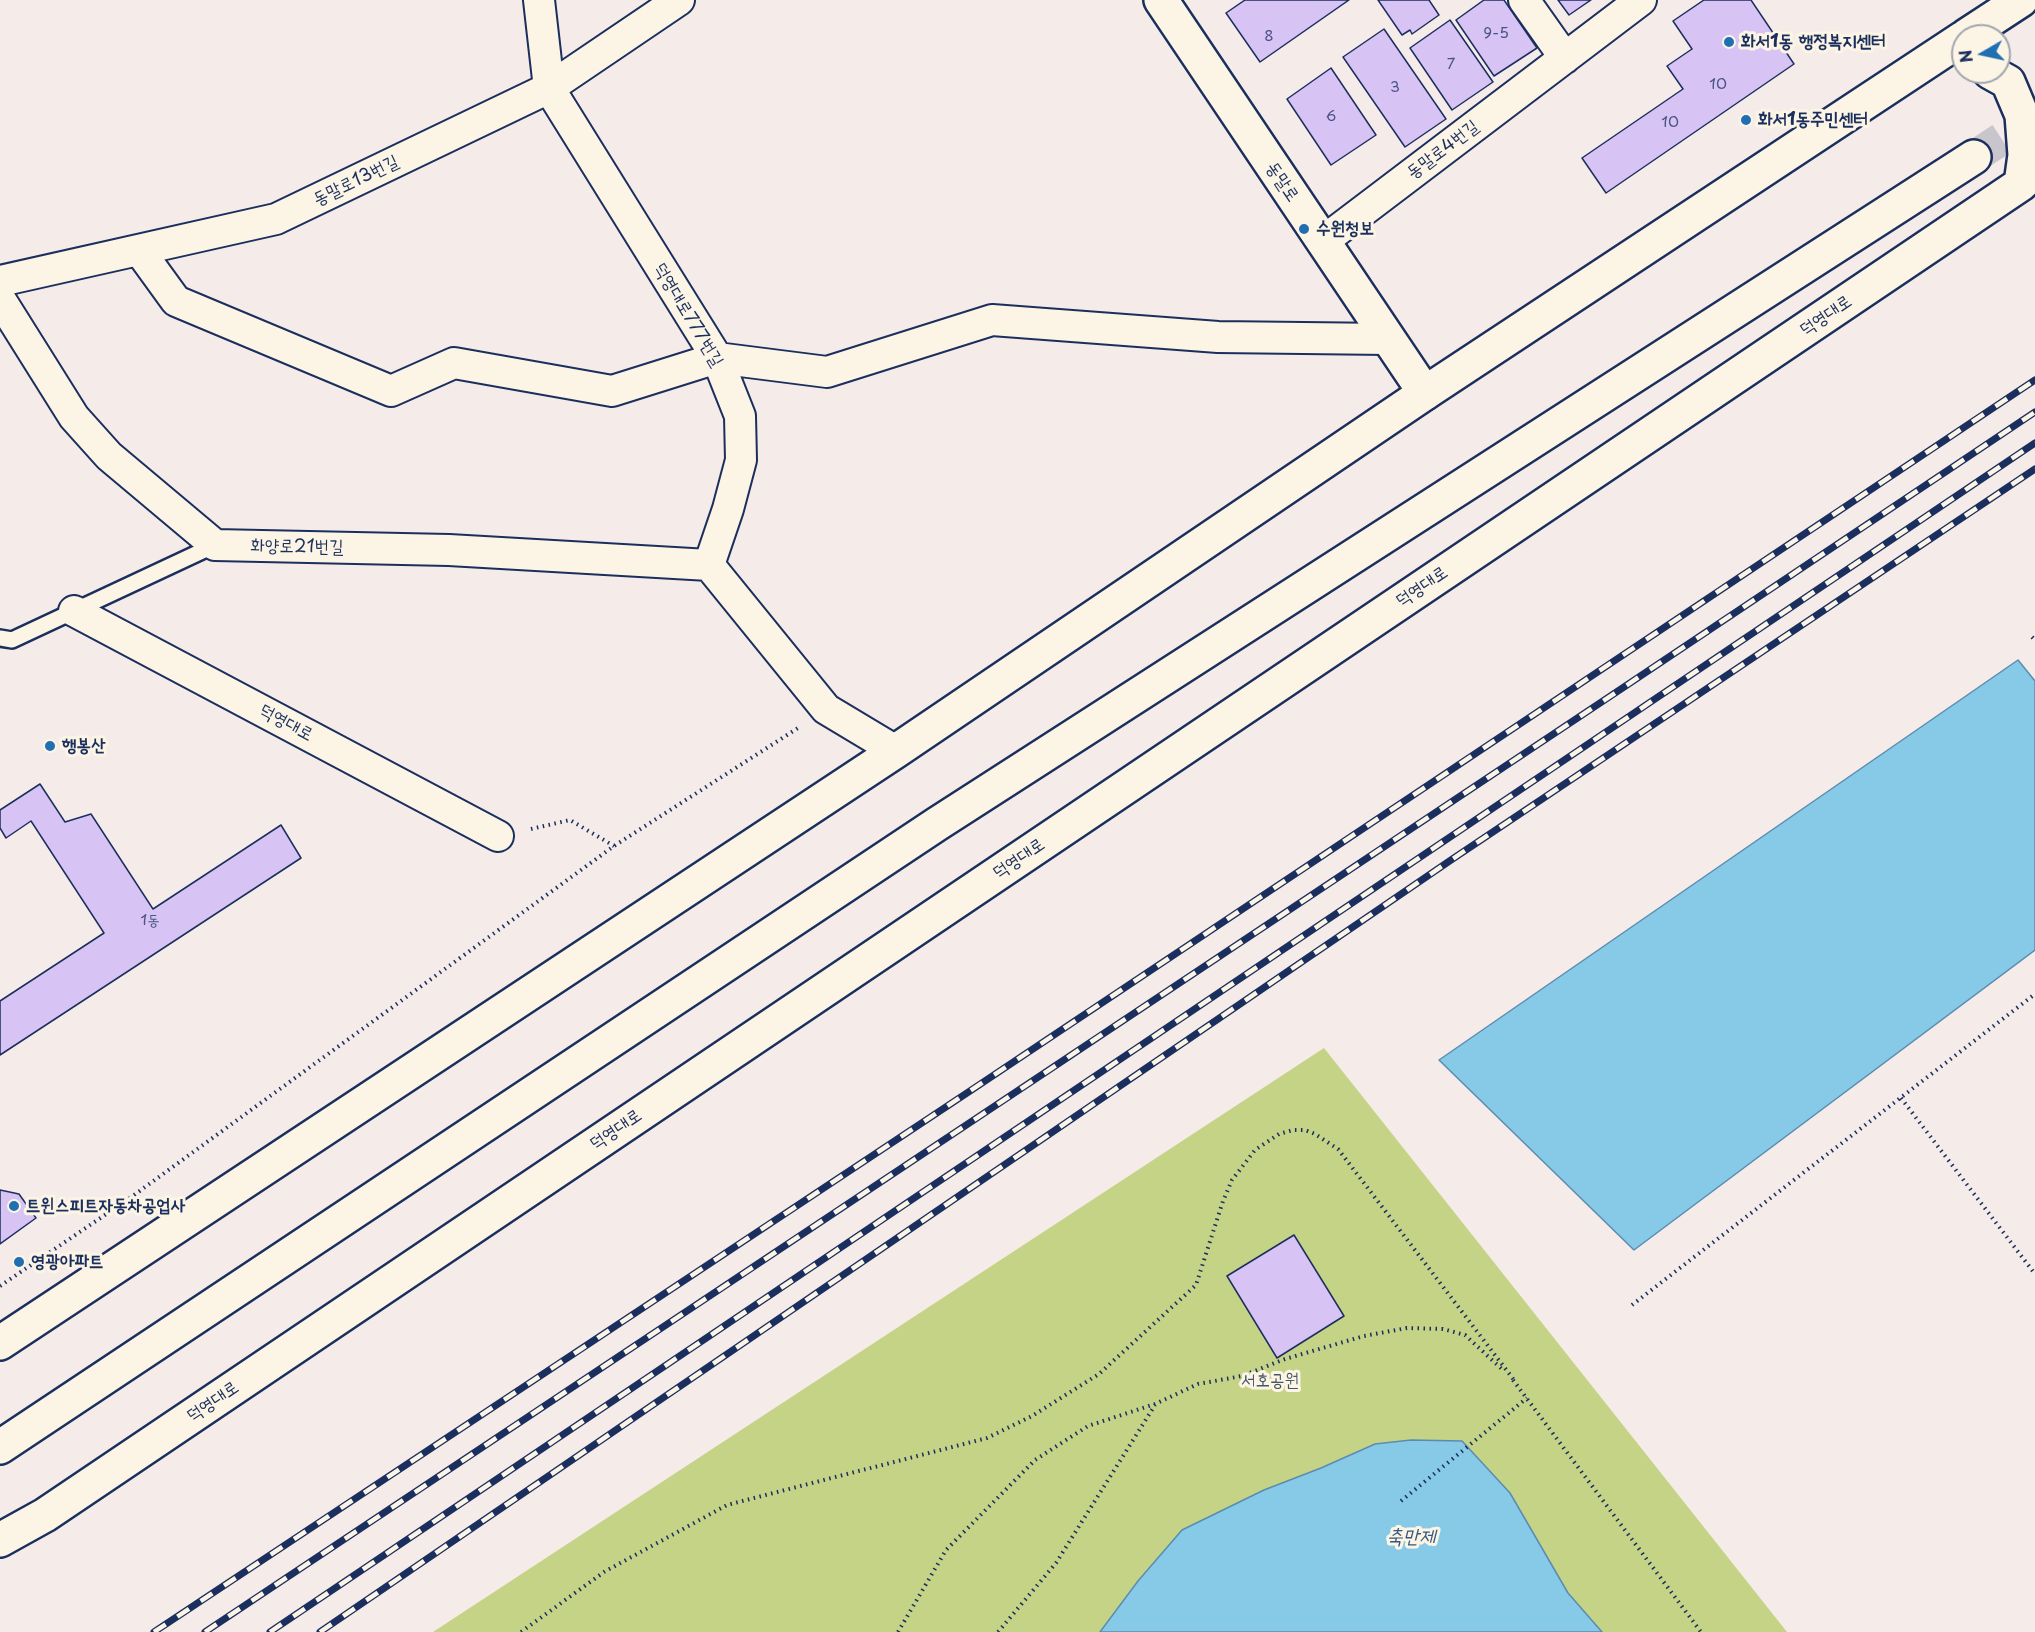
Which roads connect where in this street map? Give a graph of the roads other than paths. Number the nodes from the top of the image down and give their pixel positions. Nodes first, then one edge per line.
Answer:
1 (539, 0) edge
2 (680, 0) edge
3 (1161, 0) edge
4 (1524, 0) edge
5 (1641, 0) edge
6 (2021, 0) edge
7 (1985, 24) edge
8 (1951, 46) edge
9 (1565, 58) junction
10 (1951, 58) edge
11 (1930, 60) junction
12 (2009, 84) edge
13 (549, 88) junction
14 (1974, 157) tunnel mouth
15 (2028, 178) edge
16 (1322, 242) junction
17 (139, 250) junction
18 (0, 281) edge
19 (0, 299) edge
20 (1388, 339) junction
21 (717, 358) junction
22 (1425, 393) junction
23 (215, 545) junction
24 (709, 565) junction
25 (74, 611) junction
26 (0, 638) edge
27 (896, 751) junction
28 (498, 836) road end
29 (0, 1344) edge
30 (0, 1447) edge
31 (0, 1540) edge

1 - 13 street, 덕영대로777번길
2 - 13 street, 동말로13번길
3 - 16 main road, 동말로
4 - 9 street
5 - 9 street, 동말로4번길
6 - 7 main road
8 - 11 main road
9 - 16 street, 동말로4번길
10 - 11 main road
11 - 22 main road
12 - 15 main road
13 - 17 street, 동말로13번길
13 - 21 street, 덕영대로777번길
14 - 30 main road
15 - 31 main road, 덕영대로
16 - 20 main road, 동말로
17 - 18 street, 동말로13번길
17 - 21 street
19 - 23 street
20 - 21 street
20 - 22 main road, 동말로
21 - 24 street, 덕영대로777번길
22 - 27 main road
23 - 24 street, 화양로21번길
23 - 25 lane
24 - 27 street
25 - 26 lane
25 - 28 street, 덕영대로
27 - 29 main road

